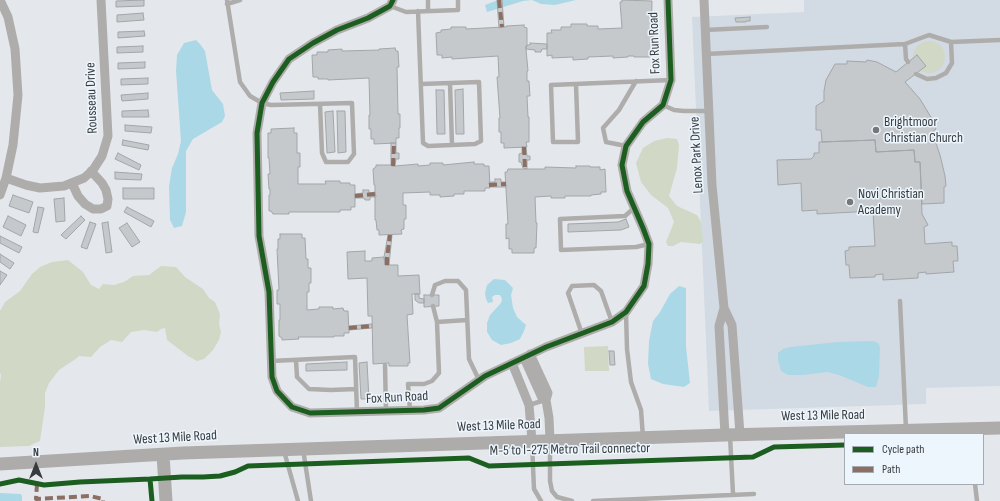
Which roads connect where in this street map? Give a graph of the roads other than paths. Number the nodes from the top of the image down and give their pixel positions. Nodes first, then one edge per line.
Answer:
1 (0, 0) edge
2 (101, 0) edge
3 (240, 0) edge
4 (428, 0) edge
5 (458, 0) edge
6 (668, 0) edge
7 (704, 0) edge
8 (227, 2) edge
9 (391, 3) edge
10 (418, 11) junction
11 (428, 11) junction
12 (767, 27) dead end
13 (705, 30) junction
14 (1000, 40) edge
15 (951, 42) junction
16 (905, 44) junction
17 (706, 54) junction
18 (908, 62) dead end
19 (916, 74) dead end
20 (671, 80) junction
21 (636, 81) junction
22 (450, 83) junction
23 (421, 84) junction
24 (576, 84) junction
25 (262, 103) junction
26 (320, 104) junction
27 (663, 105) junction
28 (708, 111) junction
29 (452, 145) junction
30 (626, 146) junction
31 (91, 171) junction
32 (6, 178) junction
33 (72, 183) junction
34 (0, 195) edge
35 (634, 208) junction
36 (649, 244) junction
37 (432, 295) dead end
38 (900, 301) dead end
39 (433, 306) dead end
40 (724, 308) junction
41 (626, 312) junction
42 (468, 320) junction
43 (437, 322) junction
44 (612, 322) junction
45 (582, 334) junction
46 (527, 356) junction
47 (296, 360) junction
48 (271, 361) junction
49 (512, 363) junction
50 (385, 365) dead end
51 (736, 379) junction
52 (479, 380) junction
53 (721, 380) junction
54 (356, 389) junction
55 (546, 400) junction
56 (529, 405) junction
57 (410, 410) junction
58 (386, 411) junction
59 (358, 412) junction
60 (1000, 428) edge
61 (906, 430) junction
62 (971, 431) edge
63 (732, 434) junction
64 (643, 437) junction
65 (550, 440) junction
66 (532, 441) junction
67 (283, 449) junction
68 (303, 449) junction
69 (163, 454) junction
70 (0, 464) edge
71 (975, 485) edge
72 (733, 494) junction
73 (754, 494) dead end
74 (166, 501) edge
75 (298, 501) edge
76 (311, 501) edge
77 (541, 501) edge
78 (572, 501) edge
79 (593, 501) edge
80 (604, 501) edge
81 (977, 501) edge

1 - 32 street
2 - 31 street, Rousseau Drive
3 - 8 lane
4 - 11 lane
5 - 11 lane
6 - 20 street, Fox Run Road
7 - 13 street, Lenox Park Drive
8 - 25 lane
9 - 10 lane
9 - 25 street, Fox Run Road
10 - 11 lane
10 - 23 lane
12 - 13 lane
13 - 17 street, Lenox Park Drive
14 - 15 lane
15 - 16 lane
15 - 19 lane
16 - 17 lane
16 - 18 lane
17 - 28 street, Lenox Park Drive
20 - 21 lane
20 - 27 street, Fox Run Road
21 - 24 lane
21 - 30 lane
22 - 23 lane
22 - 29 lane
22 - 29 lane
23 - 29 lane
24 - 24 lane
25 - 26 lane
25 - 48 street, Fox Run Road
26 - 26 lane
27 - 28 lane
27 - 30 street, Fox Run Road
28 - 40 street, Lenox Park Drive
30 - 35 street, Fox Run Road
31 - 33 street, Rousseau Drive
31 - 33 street
32 - 33 street, Rousseau Drive
32 - 34 street
35 - 36 street, Fox Run Road
35 - 36 lane
36 - 41 street, Fox Run Road
37 - 42 lane
38 - 61 lane
39 - 43 lane
40 - 51 street, Lenox Park Drive
40 - 53 street, Lenox Park Drive
41 - 44 street, Fox Run Road
41 - 64 lane
42 - 43 lane
42 - 52 lane
43 - 57 lane
44 - 45 street, Fox Run Road
44 - 45 lane
45 - 46 street, Fox Run Road
46 - 49 street, Fox Run Road
46 - 55 street
47 - 48 lane
47 - 54 lane
47 - 54 lane
48 - 59 street, Fox Run Road
49 - 52 street, Fox Run Road
49 - 56 street
50 - 58 lane
51 - 53 street
51 - 63 street, Lenox Park Drive
52 - 57 street, Fox Run Road
53 - 63 street, Lenox Park Drive
54 - 59 lane
55 - 56 lane
55 - 65 street
56 - 66 street
57 - 58 street, Fox Run Road
58 - 59 street, Fox Run Road
60 - 62 street, West 13 Mile Road
61 - 62 street, West 13 Mile Road
61 - 63 street, West 13 Mile Road
63 - 64 street, West 13 Mile Road
63 - 72 lane
64 - 65 street, West 13 Mile Road
65 - 66 street, West 13 Mile Road
65 - 78 lane
66 - 68 street, West 13 Mile Road
66 - 77 lane
67 - 68 street, West 13 Mile Road
67 - 69 street, West 13 Mile Road
67 - 75 lane
68 - 76 lane
69 - 70 street, West 13 Mile Road
69 - 74 street
71 - 81 lane
72 - 73 lane
72 - 80 lane
79 - 80 lane

